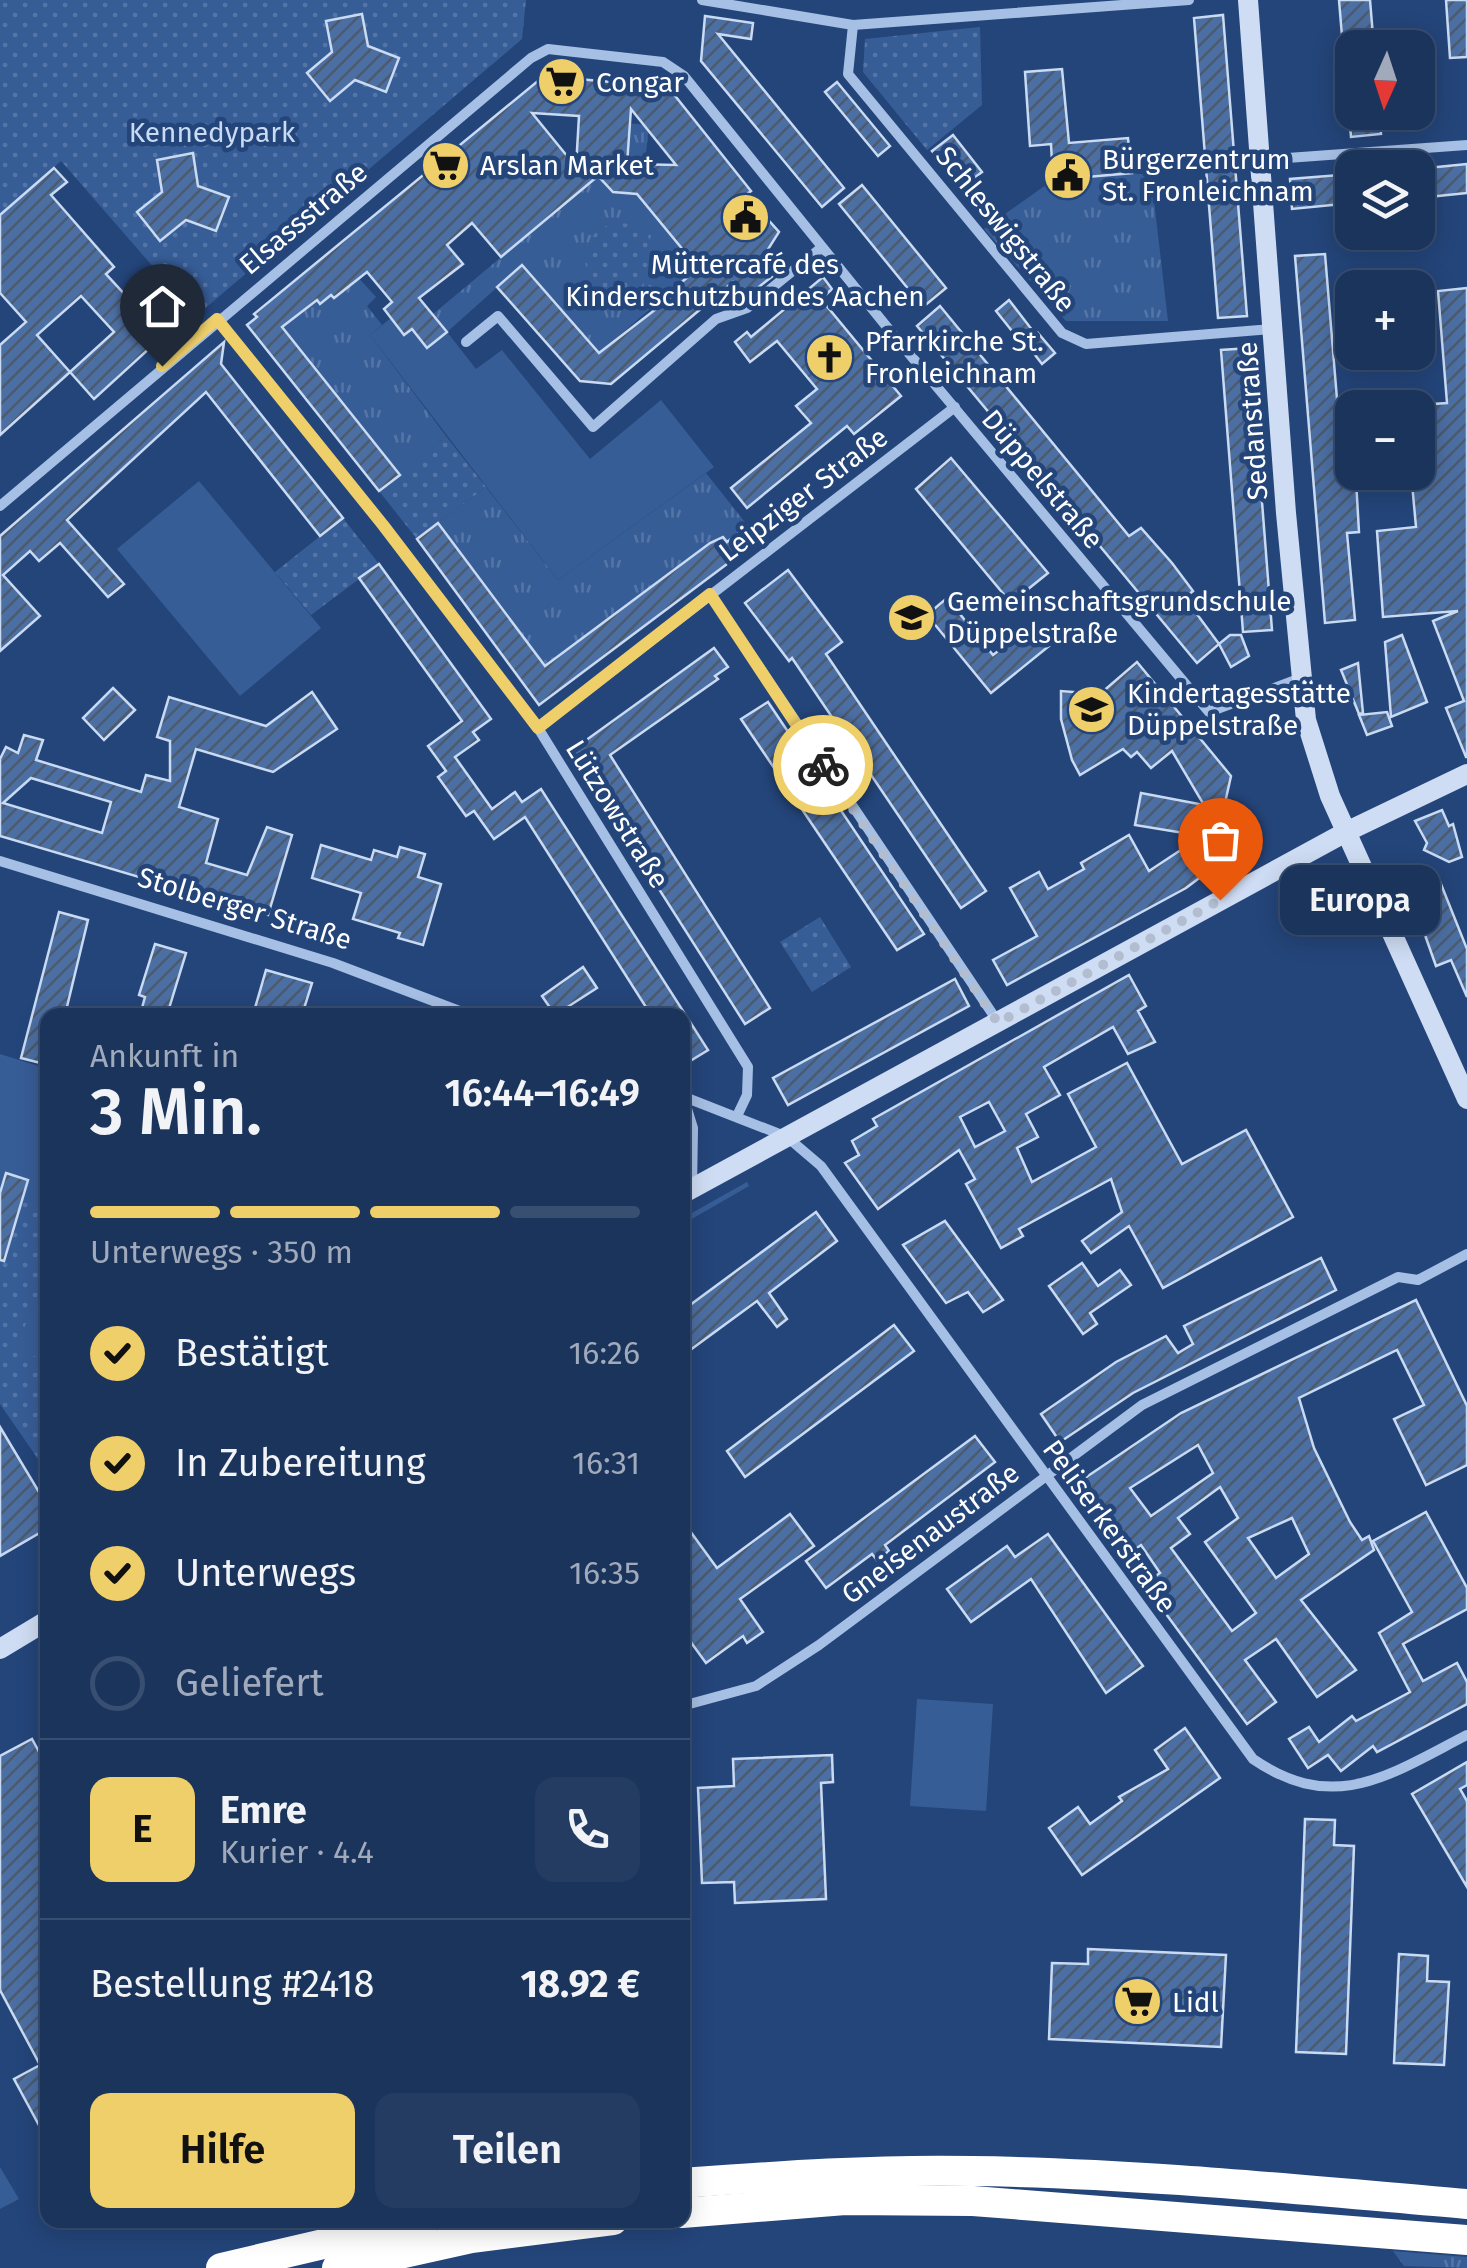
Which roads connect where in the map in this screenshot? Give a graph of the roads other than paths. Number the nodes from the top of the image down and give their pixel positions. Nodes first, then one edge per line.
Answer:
1 (702, 0) edge
2 (1190, 0) edge
3 (1248, 0) edge
4 (853, 25) junction
5 (663, 62) joint
6 (1467, 145) edge
7 (1261, 160) junction
8 (821, 248) junction
9 (217, 319) junction
10 (1273, 328) junction
11 (466, 342) dead end
12 (955, 408) junction
13 (0, 506) edge
14 (710, 594) junction
15 (1302, 678) junction
16 (538, 728) junction
17 (1467, 774) edge
18 (1346, 832) junction
19 (0, 860) edge
20 (452, 1008) edge
21 (998, 1023) junction
22 (1467, 1098) edge
23 (690, 1099) edge
24 (737, 1116) junction
25 (690, 1118) edge
26 (788, 1137) junction
27 (690, 1160) edge
28 (690, 1190) edge
29 (1467, 1254) edge
30 (1046, 1474) junction
31 (40, 1625) edge
32 (0, 1650) edge
33 (690, 1704) edge
34 (1467, 1734) edge
35 (690, 2182) edge
36 (1467, 2204) edge
37 (690, 2212) edge
38 (392, 2228) edge
39 (549, 2228) edge
40 (1467, 2240) edge
41 (220, 2268) edge
42 (337, 2268) edge

1 - 4 street
2 - 4 street
3 - 7 main road, Sedanstraße
4 - 10 street, Schleswigstraße
5 - 8 street, Düppelstraße
5 - 9 street, Elsassstraße
6 - 7 street
7 - 10 main road, Sedanstraße
8 - 11 street
8 - 12 street, Düppelstraße
9 - 13 street, Elsassstraße
9 - 16 street, Lützowstraße
10 - 15 main road, Sedanstraße
12 - 14 street, Leipziger Straße
12 - 15 street, Düppelstraße
14 - 16 street, Leipziger Straße
14 - 21 street
15 - 18 main road, Sedanstraße
16 - 24 street, Lützowstraße
17 - 18 main road
18 - 21 main road
18 - 22 main road, Sedanstraße
19 - 20 street, Stolberger Straße
21 - 26 main road
23 - 24 street
24 - 26 street
25 - 27 street
26 - 28 main road
26 - 30 street, Peliserkerstraße
29 - 30 street, Gneisenaustraße
30 - 33 street, Gneisenaustraße
30 - 34 street, Peliserkerstraße
31 - 32 main road
35 - 36 highway
37 - 40 highway
38 - 41 highway
39 - 42 highway

